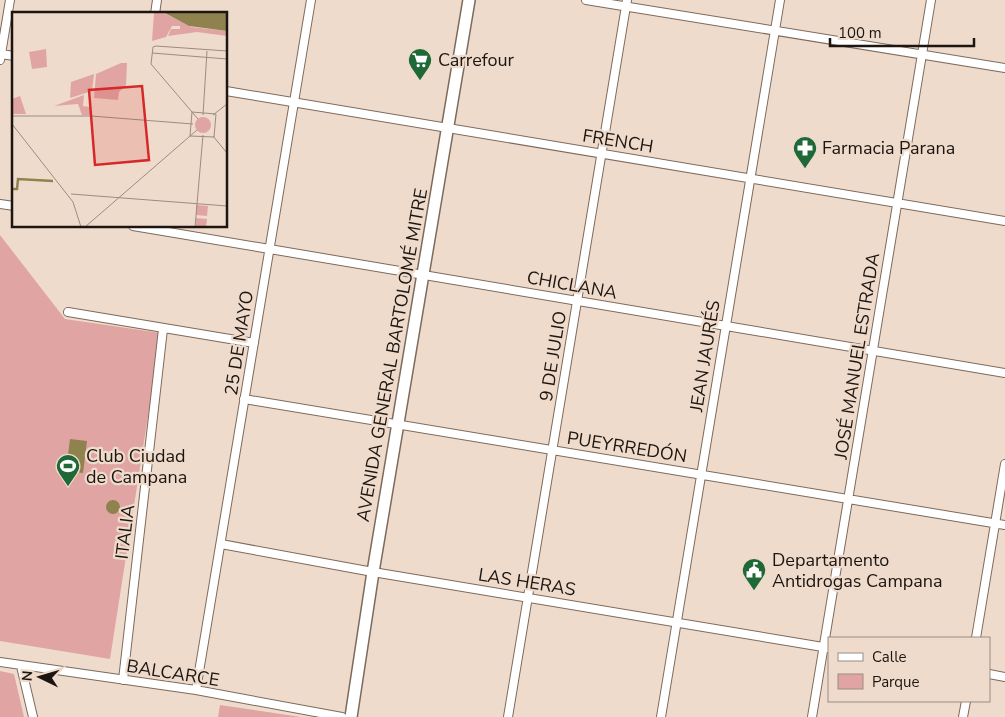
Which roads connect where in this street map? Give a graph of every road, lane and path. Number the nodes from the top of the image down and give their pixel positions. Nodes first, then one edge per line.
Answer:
1 (10, 0) edge
2 (310, 0) edge
3 (469, 0) edge
4 (586, 0) edge
5 (780, 0) edge
6 (931, 0) edge
7 (627, 3) edge
8 (774, 31) junction
9 (922, 55) junction
10 (1, 57) edge
11 (1005, 68) edge
12 (228, 91) edge
13 (293, 102) junction
14 (448, 128) junction
15 (602, 154) junction
16 (750, 179) junction
17 (897, 203) junction
18 (1005, 221) edge
19 (146, 228) edge
20 (269, 249) junction
21 (423, 275) junction
22 (577, 301) junction
23 (68, 312) dead end
24 (726, 326) junction
25 (163, 329) junction
26 (254, 343) junction
27 (873, 350) junction
28 (1005, 373) edge
29 (244, 399) junction
30 (398, 425) junction
31 (552, 450) junction
32 (1005, 464) edge
33 (701, 475) junction
34 (848, 499) junction
35 (995, 523) junction
36 (1005, 525) edge
37 (220, 544) junction
38 (373, 572) junction
39 (528, 597) junction
40 (676, 622) junction
41 (976, 637) edge
42 (826, 647) edge
43 (0, 662) edge
44 (21, 666) junction
45 (990, 674) edge
46 (1005, 677) edge
47 (123, 680) junction
48 (196, 690) junction
49 (966, 702) edge
50 (34, 717) edge
51 (342, 717) edge
52 (350, 717) edge
53 (508, 717) edge
54 (661, 717) edge
55 (812, 717) edge
56 (963, 717) edge

1 - 10 street
2 - 13 street, 25 DE MAYO
3 - 14 main road, AVENIDA GENERAL BARTOLOMÉ MITRE
4 - 7 street
5 - 8 street, JEAN JAURÉS
6 - 9 street, JOSÉ MANUEL ESTRADA
7 - 8 street
7 - 15 street, 9 DE JULIO
8 - 9 street
8 - 16 street, JEAN JAURÉS
9 - 11 street
9 - 17 street, JOSÉ MANUEL ESTRADA
12 - 13 street, FRENCH
13 - 14 street, FRENCH
13 - 20 street, 25 DE MAYO
14 - 15 street, FRENCH
14 - 21 main road, AVENIDA GENERAL BARTOLOMÉ MITRE
15 - 16 street, FRENCH
15 - 22 street, 9 DE JULIO
16 - 17 street, FRENCH
16 - 24 street, JEAN JAURÉS
17 - 18 street, FRENCH
17 - 27 street, JOSÉ MANUEL ESTRADA
19 - 20 street, CHICLANA
20 - 21 street, CHICLANA
20 - 26 street, 25 DE MAYO
21 - 22 street, CHICLANA
21 - 30 main road, AVENIDA GENERAL BARTOLOMÉ MITRE
22 - 24 street, CHICLANA
22 - 31 street, 9 DE JULIO
23 - 25 street
24 - 27 street, CHICLANA
24 - 33 street, JEAN JAURÉS
25 - 26 street
25 - 47 street, ITALIA
26 - 29 street, 25 DE MAYO
27 - 28 street, CHICLANA
27 - 34 street, JOSÉ MANUEL ESTRADA
29 - 30 street, PUEYRREDÓN
29 - 37 street, 25 DE MAYO
30 - 31 street, PUEYRREDÓN
30 - 38 main road, AVENIDA GENERAL BARTOLOMÉ MITRE
31 - 33 street, PUEYRREDÓN
31 - 39 street, 9 DE JULIO
32 - 35 street
33 - 34 street, PUEYRREDÓN
33 - 40 street, JEAN JAURÉS
34 - 35 street, PUEYRREDÓN
34 - 42 street, JOSÉ MANUEL ESTRADA
35 - 36 street, PUEYRREDÓN
35 - 41 street
37 - 38 street, LAS HERAS
37 - 48 street, 25 DE MAYO
38 - 39 street, LAS HERAS
38 - 52 main road, AVENIDA GENERAL BARTOLOMÉ MITRE
39 - 40 street, LAS HERAS
39 - 53 street, 9 DE JULIO
40 - 42 street, LAS HERAS
40 - 54 street, JEAN JAURÉS
42 - 55 street, JOSÉ MANUEL ESTRADA
43 - 44 street, BALCARCE
44 - 47 street, BALCARCE
44 - 50 street
45 - 46 street
47 - 48 street, BALCARCE
48 - 51 street, BALCARCE
49 - 56 street

